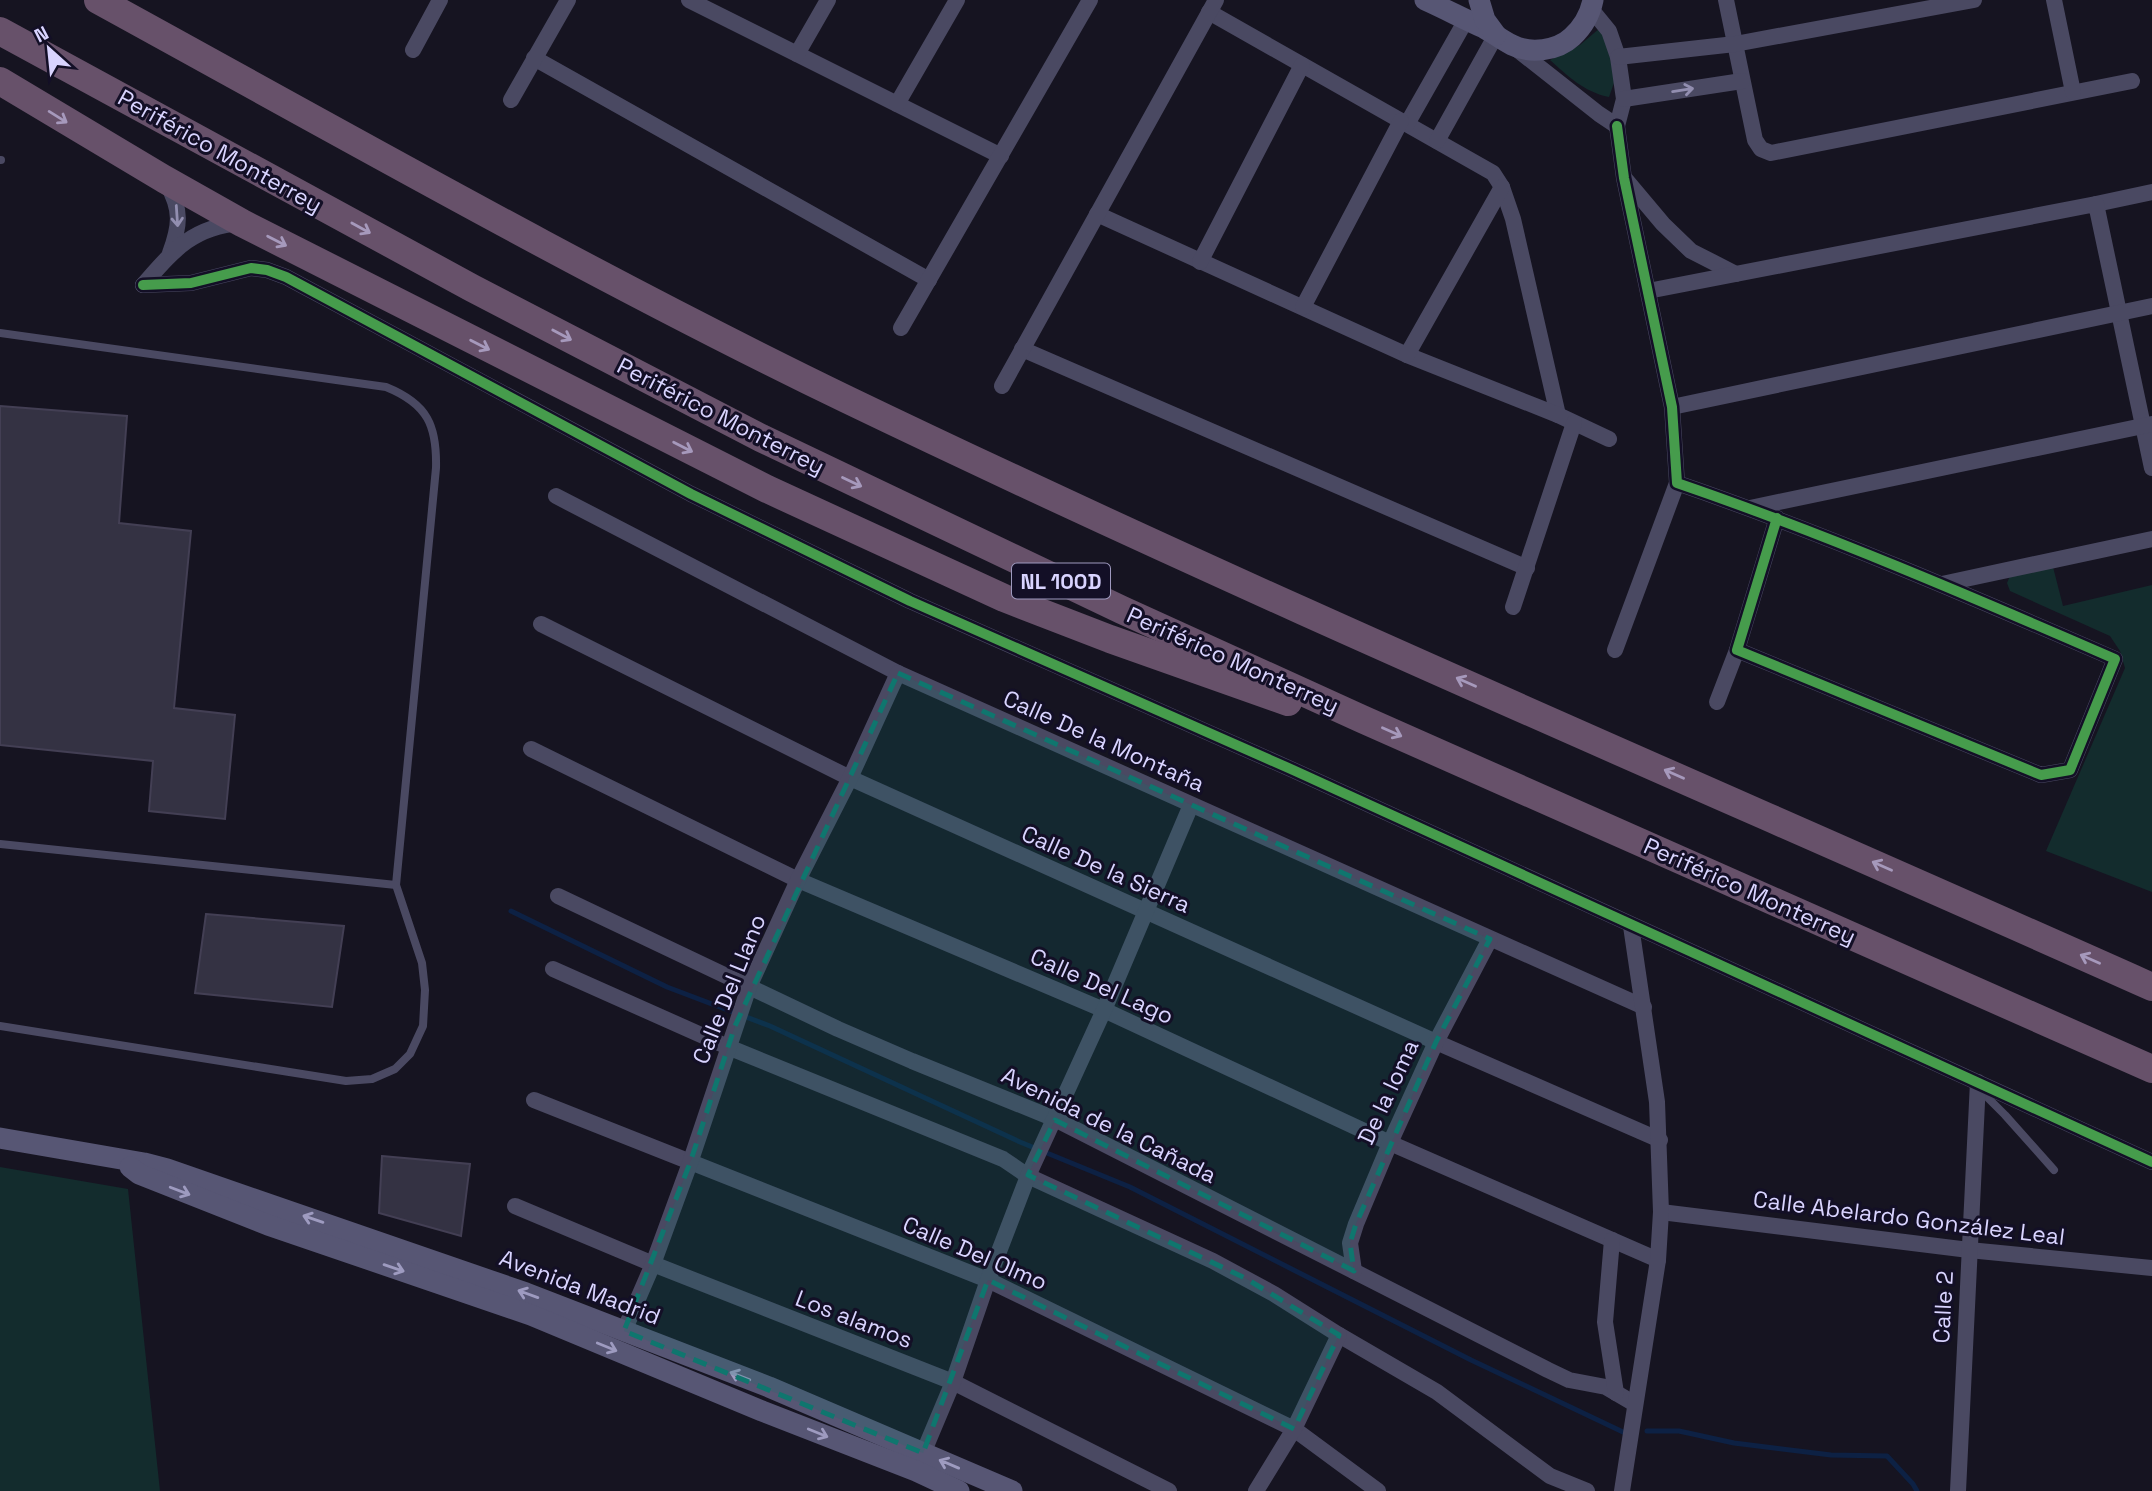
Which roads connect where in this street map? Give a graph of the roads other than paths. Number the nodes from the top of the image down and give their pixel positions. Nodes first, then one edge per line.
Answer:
1 (98, 0) edge
2 (568, 0) edge
3 (828, 0) edge
4 (957, 0) edge
5 (1090, 0) edge
6 (1425, 0) edge
7 (1479, 0) edge
8 (1726, 0) edge
9 (1974, 0) edge
10 (2054, 0) edge
11 (693, 1) edge
12 (434, 2) edge
13 (1592, 5) edge
14 (1212, 6) edge
15 (1466, 20) junction
16 (0, 31) edge
17 (1504, 40) junction
18 (1735, 44) junction
19 (413, 50) dead end
20 (797, 54) junction
21 (1618, 57) junction
22 (534, 58) junction
23 (1302, 65) junction
24 (2132, 80) dead end
25 (0, 81) edge
26 (1742, 81) junction
27 (2073, 92) junction
28 (1624, 99) junction
29 (511, 100) dead end
30 (897, 104) junction
31 (1404, 122) junction
32 (1617, 126) junction
33 (1437, 141) junction
34 (1001, 156) junction
35 (1624, 178) junction
36 (163, 179) junction
37 (1502, 187) junction
38 (2152, 192) edge
39 (2096, 204) junction
40 (1097, 214) junction
41 (242, 223) junction
42 (170, 255) junction
43 (1200, 262) junction
44 (1736, 274) junction
45 (929, 280) junction
46 (1648, 291) junction
47 (2152, 306) edge
48 (1303, 307) junction
49 (2118, 313) junction
50 (901, 328) dead end
51 (0, 333) edge
52 (1022, 349) junction
53 (1407, 355) junction
54 (1002, 386) dead end
55 (1672, 407) junction
56 (1558, 415) junction
57 (1574, 423) junction
58 (2147, 425) edge
59 (1609, 439) dead end
60 (2152, 468) edge
61 (1677, 483) junction
62 (556, 496) dead end
63 (1750, 508) junction
64 (1777, 518) junction
65 (2152, 539) edge
66 (1527, 568) junction
67 (1942, 584) junction
68 (1513, 607) dead end
69 (541, 624) dead end
70 (1615, 650) dead end
71 (1737, 650) junction
72 (898, 673) junction
73 (1717, 702) dead end
74 (1362, 719) junction
75 (531, 749) dead end
76 (850, 778) junction
77 (1191, 805) junction
78 (0, 844) edge
79 (798, 880) junction
80 (397, 885) junction
81 (558, 896) dead end
82 (1146, 912) junction
83 (1631, 926) junction
84 (1490, 939) junction
85 (553, 969) dead end
86 (2152, 987) edge
87 (748, 992) junction
88 (1644, 1007) junction
89 (1104, 1010) junction
90 (0, 1026) edge
91 (1436, 1042) junction
92 (728, 1047) junction
93 (2152, 1069) edge
94 (1978, 1085) junction
95 (534, 1100) dead end
96 (1053, 1124) junction
97 (0, 1138) edge
98 (1660, 1140) junction
99 (1390, 1143) junction
100 (121, 1159) junction
101 (2152, 1162) edge
102 (690, 1163) junction
103 (1031, 1170) junction
104 (2054, 1170) dead end
105 (515, 1206) dead end
106 (1661, 1212) junction
107 (1612, 1240) junction
108 (1969, 1250) junction
109 (1658, 1260) junction
110 (653, 1264) junction
111 (2152, 1268) edge
112 (1354, 1271) junction
113 (988, 1280) junction
114 (624, 1331) junction
115 (1339, 1335) junction
116 (953, 1382) junction
117 (1616, 1393) junction
118 (1635, 1404) junction
119 (1294, 1429) junction
120 (920, 1462) junction
121 (959, 1491) edge
122 (1012, 1491) edge
123 (1169, 1491) edge
124 (1256, 1491) edge
125 (1378, 1491) edge
126 (1587, 1491) edge
127 (1622, 1491) edge
128 (1958, 1491) edge

86 -> 1 highway
2 - 22 street
3 - 20 street
4 - 30 street
5 - 34 street
6 - 15 street
7 - 17 street
8 - 18 street
9 - 18 street
10 - 27 street
11 - 20 street
12 - 19 street
13 - 17 street
13 - 21 street
14 - 23 street
14 - 40 street
15 - 17 street
15 - 31 street
16 -> 74 highway, Periférico Monterrey / NL 100D
17 - 32 street
17 - 33 street
18 - 21 street
18 - 26 street
20 - 30 street
21 - 28 street
22 - 29 street
22 - 45 street
23 - 31 street
23 - 43 street
24 - 27 street
25 -> 36 highway
26 - 27 street
28 -> 26 street
28 - 32 street
30 - 34 street
31 - 33 street
31 - 48 street
32 - 35 street
33 - 37 street
34 - 45 street
35 - 44 street
35 - 46 street
36 - 41 highway
36 -> 42 street
37 - 53 street
37 - 56 street
38 - 39 street
39 - 44 street
39 - 49 street
40 - 43 street
40 - 52 street
41 - 42 street
41 -> 74 highway
42 - 83 street
43 - 48 street
44 - 46 street
45 - 50 street
46 - 55 street
47 - 49 street
48 - 53 street
49 - 55 street
49 - 58 street
51 - 80 lane
52 - 54 street
52 - 66 street
53 - 56 street
55 - 61 street
56 - 57 street
57 - 59 street
57 - 66 street
58 - 60 street
58 - 63 street
61 - 63 street
61 - 70 street
62 - 72 street, Calle De la Montaña
63 - 64 street
64 - 67 street
64 - 71 street
65 - 67 street
66 - 68 street
67 - 71 street
69 - 76 street, Calle De la Sierra
71 - 73 street
72 - 76 street, Calle Del Llano
72 - 77 street, Calle De la Montaña
74 -> 93 highway, Periférico Monterrey / NL 100D
75 - 79 street, Calle Del Lago
76 - 79 street, Calle Del Llano
76 - 82 street, Calle De la Sierra
77 - 82 street
77 - 84 street, Calle De la Montaña
78 - 80 lane
79 - 87 street, Calle Del Llano
79 - 89 street, Calle Del Lago
80 - 90 lane
81 - 87 street, Avenida de la Cañada
82 - 89 street
82 - 91 street, Calle De la Sierra
83 - 88 street
83 - 94 street
84 - 88 street, Calle De la Montaña
84 - 91 street, De la loma
85 - 92 street
87 - 92 street, Calle Del Llano
87 - 96 street, Avenida de la Cañada
88 - 98 street
89 - 96 street
89 - 99 street, Calle Del Lago
91 - 98 street, Calle De la Sierra
91 - 99 street, De la loma
92 - 102 street, Calle Del Llano
92 - 103 street
94 - 101 street
94 - 104 lane
94 - 108 street, Calle 2
95 - 102 street, Calle Del Olmo
96 - 103 street
96 - 112 street, Avenida de la Cañada
97 - 100 street, Avenida Madrid
98 - 106 street
99 - 107 street, Calle Del Lago
99 - 112 street, De la loma
114 -> 100 street, Avenida Madrid
100 -> 120 street, Avenida Madrid
102 - 110 street, Calle Del Llano
102 - 113 street, Calle Del Olmo
103 - 113 street
103 - 115 street
105 - 110 street, Los alamos
106 - 108 street, Calle Abelardo González Leal
106 - 109 street
107 - 109 street, Calle Del Lago
107 - 117 street
108 - 111 street, Calle Abelardo González Leal
108 - 128 street, Calle 2
109 - 118 street
110 - 114 street, Calle Del Llano
110 - 116 street, Los alamos
112 - 117 street, Avenida de la Cañada
113 - 116 street
113 - 119 street, Calle Del Olmo
120 -> 114 street, Avenida Madrid
115 - 119 street
115 - 126 street
116 - 120 street
116 - 123 street, Los alamos
117 - 118 street, Avenida de la Cañada
118 - 127 street
119 - 124 street
119 - 125 street, Calle Del Olmo
120 - 121 street, Avenida Madrid
122 -> 120 street, Avenida Madrid

